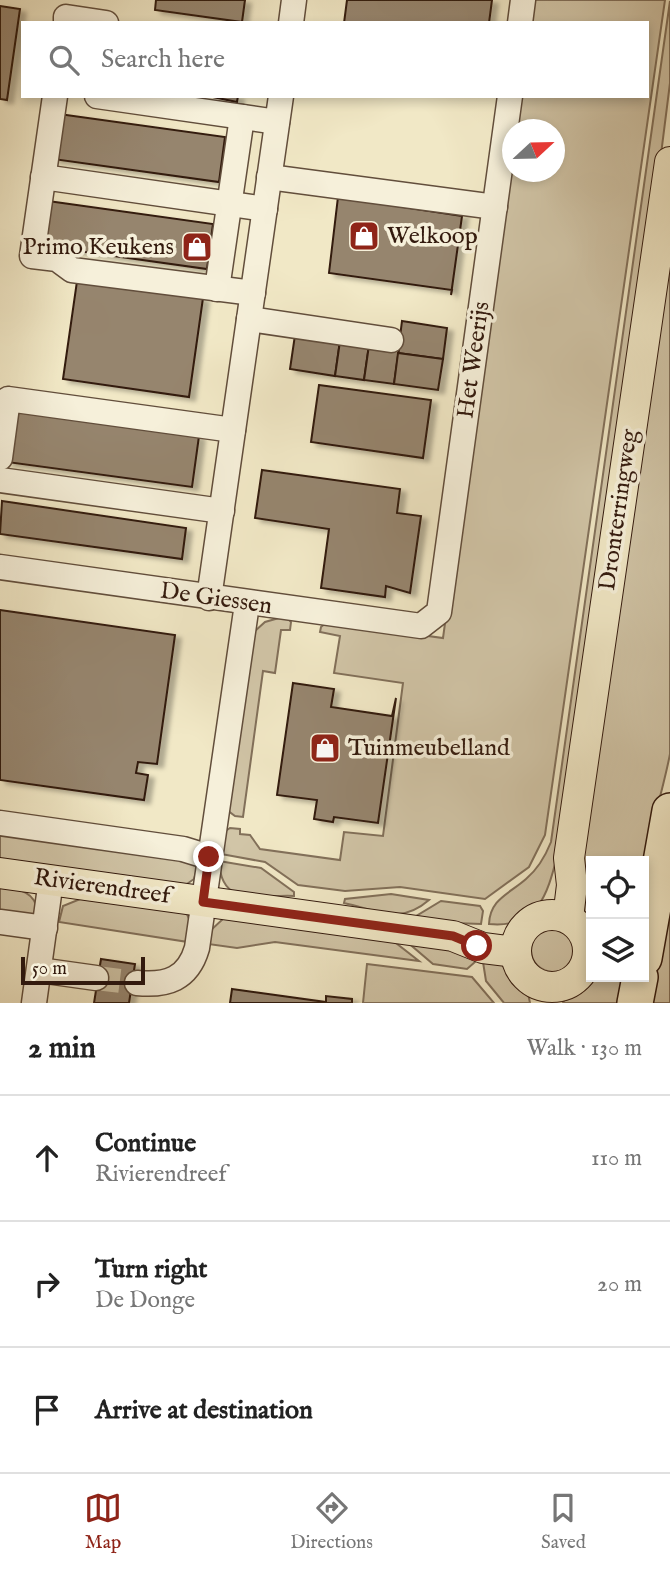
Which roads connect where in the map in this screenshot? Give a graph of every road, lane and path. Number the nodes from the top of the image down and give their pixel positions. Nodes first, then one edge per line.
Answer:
1 (294, 0) edge
2 (523, 0) edge
3 (66, 21) edge
4 (93, 21) edge
5 (291, 21) edge
6 (520, 21) edge
7 (55, 98) edge
8 (111, 98) edge
9 (281, 98) edge
10 (510, 98) edge
11 (242, 117) junction
12 (277, 122) junction
13 (670, 162) edge
14 (44, 177) junction
15 (269, 177) junction
16 (229, 204) junction
17 (495, 207) junction
18 (265, 209) junction
19 (217, 289) junction
20 (253, 293) junction
21 (249, 318) junction
22 (391, 340) dead end
23 (233, 430) junction
24 (0, 458) edge
25 (0, 480) edge
26 (222, 511) junction
27 (0, 567) edge
28 (209, 598) junction
29 (247, 604) junction
30 (431, 622) joint
31 (670, 811) edge
32 (0, 824) edge
33 (209, 857) junction
34 (0, 873) edge
35 (51, 880) junction
36 (203, 902) junction
37 (560, 916) junction
38 (0, 922) edge
39 (44, 928) junction
40 (649, 930) edge
41 (517, 944) junction
42 (39, 970) junction
43 (96, 978) tunnel mouth
44 (639, 982) edge
45 (137, 983) tunnel mouth
46 (548, 994) edge
47 (34, 1003) edge
48 (635, 1003) edge

1 - 5 street
2 - 6 street
3 - 4 street
7 - 14 street
8 - 11 street
9 - 12 street
10 - 17 street, Het Weerijs
11 - 12 street
11 - 16 street
12 - 15 street
13 - 37 main road, Dronterringweg
14 - 16 street
14 - 19 street
15 - 17 street
15 - 18 street
16 - 18 street
16 - 19 street
17 - 30 street, Het Weerijs
18 - 20 street
19 - 20 street
20 - 21 street
21 - 22 street
21 - 23 street
23 - 24 street
23 - 26 street
25 - 26 street
26 - 28 street
27 - 28 street, De Giessen
28 - 29 street, De Giessen
29 - 30 street, De Giessen
29 - 33 street
31 - 40 highway
32 - 33 street
33 - 36 street
34 - 35 main road, Rivierendreef
35 - 36 main road, Rivierendreef
35 - 39 street
36 - 41 main road, Rivierendreef
36 - 45 street
37 - 41 main road
37 - 46 main road
38 - 39 street
39 - 42 street
41 - 46 main road
42 - 43 street
42 - 47 street
44 - 48 highway

